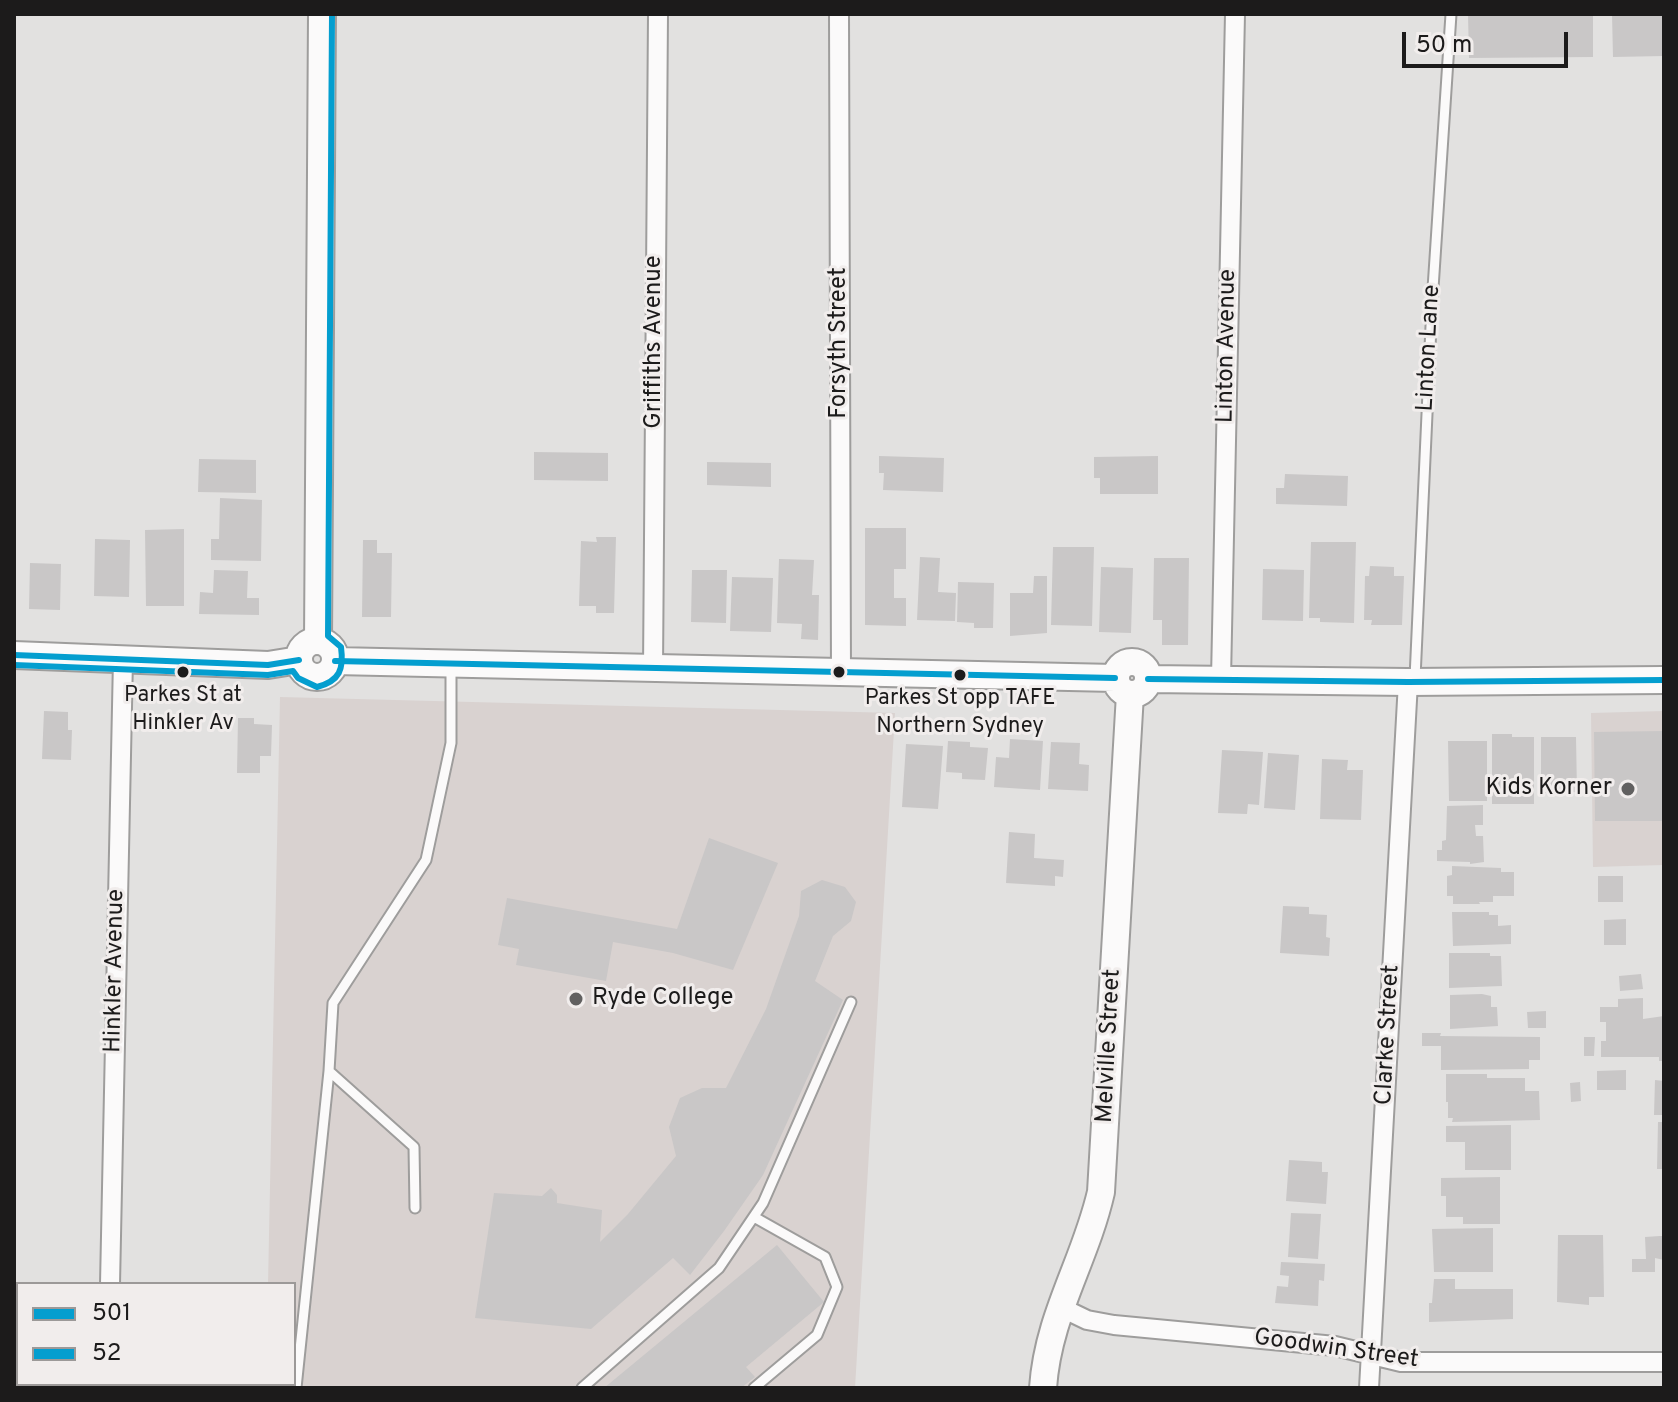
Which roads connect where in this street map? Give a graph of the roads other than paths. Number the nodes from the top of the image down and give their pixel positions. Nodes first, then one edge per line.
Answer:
1 (322, 14) edge
2 (658, 14) edge
3 (839, 14) edge
4 (1235, 14) edge
5 (1451, 14) edge
6 (327, 651) junction
7 (14, 655) edge
8 (123, 659) junction
9 (451, 664) junction
10 (653, 669) junction
11 (841, 673) junction
12 (1221, 678) junction
13 (1664, 680) edge
14 (1412, 682) junction
15 (1131, 684) junction
16 (851, 1002) dead end
17 (329, 1071) junction
18 (415, 1208) dead end
19 (754, 1217) junction
20 (110, 1282) edge
21 (1060, 1307) junction
22 (1371, 1355) junction
23 (1664, 1362) edge
24 (296, 1388) edge
25 (582, 1388) edge
26 (754, 1388) edge
27 (1043, 1388) edge
28 (1369, 1388) edge

1 - 6 street
2 - 10 street, Griffiths Avenue
3 - 11 street, Forsyth Street
4 - 12 street, Linton Avenue
5 - 14 lane, Linton Lane
6 - 8 street
6 - 9 street
7 - 8 street
8 - 20 street, Hinkler Avenue
9 - 10 street
9 - 17 lane
10 - 11 street
11 - 15 street
12 - 14 street
12 - 15 street
13 - 14 street
14 - 22 street, Clarke Street
15 - 21 street, Melville Street
16 - 19 lane
17 - 18 lane
17 - 24 lane
19 - 25 lane
19 - 26 lane
21 - 22 street, Goodwin Street
21 - 27 street, Melville Street
22 - 23 street, Goodwin Street
22 - 28 street, Clarke Street

